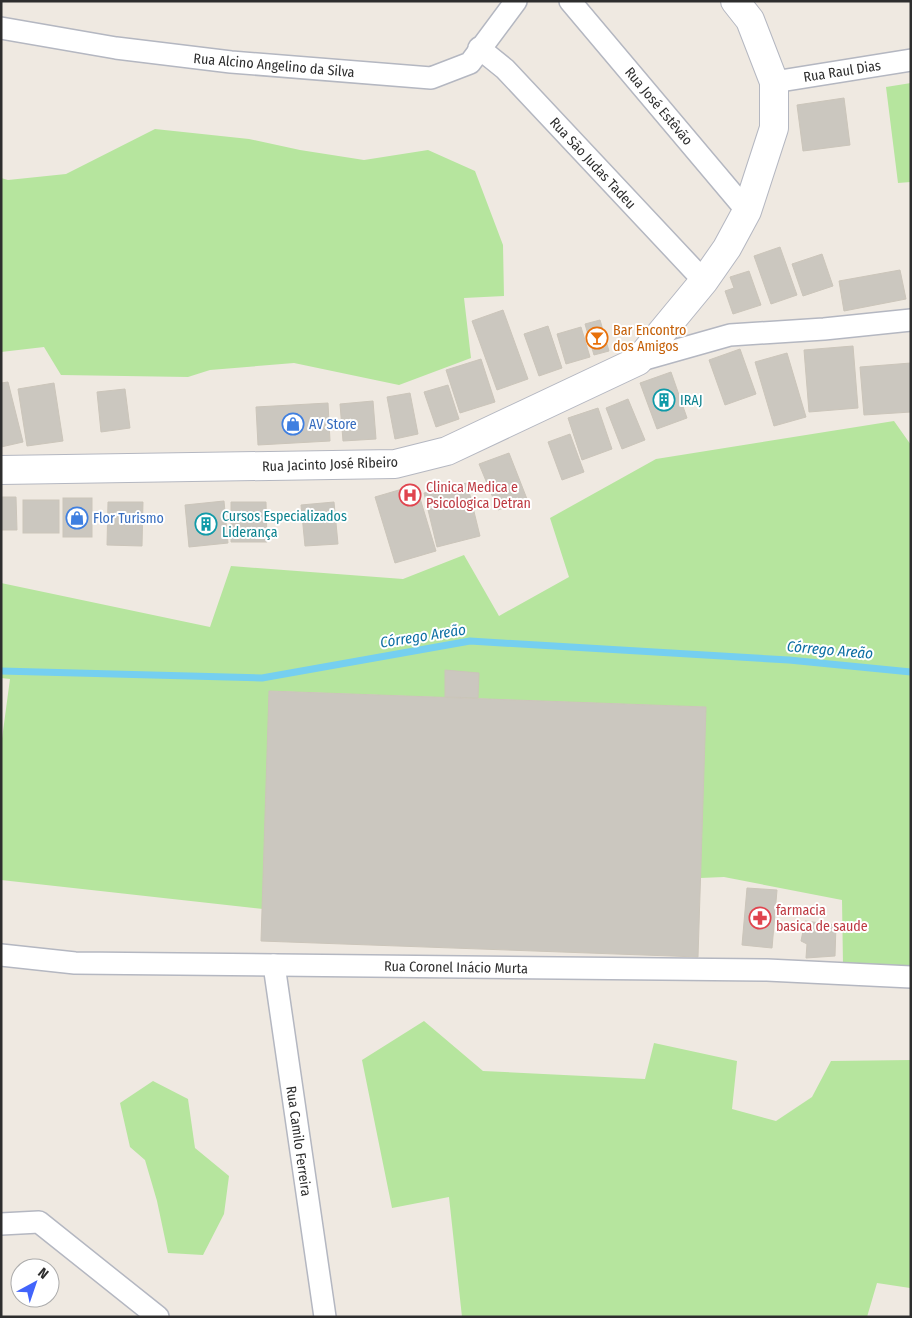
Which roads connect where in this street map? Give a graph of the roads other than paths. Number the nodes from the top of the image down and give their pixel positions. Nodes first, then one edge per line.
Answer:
1 (516, 1) edge
2 (570, 1) edge
3 (735, 1) edge
4 (1, 28) edge
5 (479, 48) junction
6 (911, 60) edge
7 (774, 82) junction
8 (747, 211) junction
9 (704, 281) junction
10 (911, 320) edge
11 (638, 361) junction
12 (1, 470) edge
13 (1, 955) edge
14 (274, 965) junction
15 (911, 977) edge
16 (1, 1224) edge
17 (158, 1317) edge
18 (325, 1317) edge

1 - 5 street, Rua Alcino Angelino da Silva
2 - 8 street, Rua José Estêvão
3 - 7 main road
4 - 5 street, Rua Alcino Angelino da Silva
5 - 9 street, Rua São Judas Tadeu
6 - 7 street, Rua Raul Dias
7 - 8 main road
8 - 9 main road
9 - 11 main road
10 - 11 street
11 - 12 main road, Rua Jacinto José Ribeiro
13 - 14 street, Rua Coronel Inácio Murta
14 - 15 street, Rua Coronel Inácio Murta
14 - 18 street, Rua Camilo Ferreira
16 - 17 street

